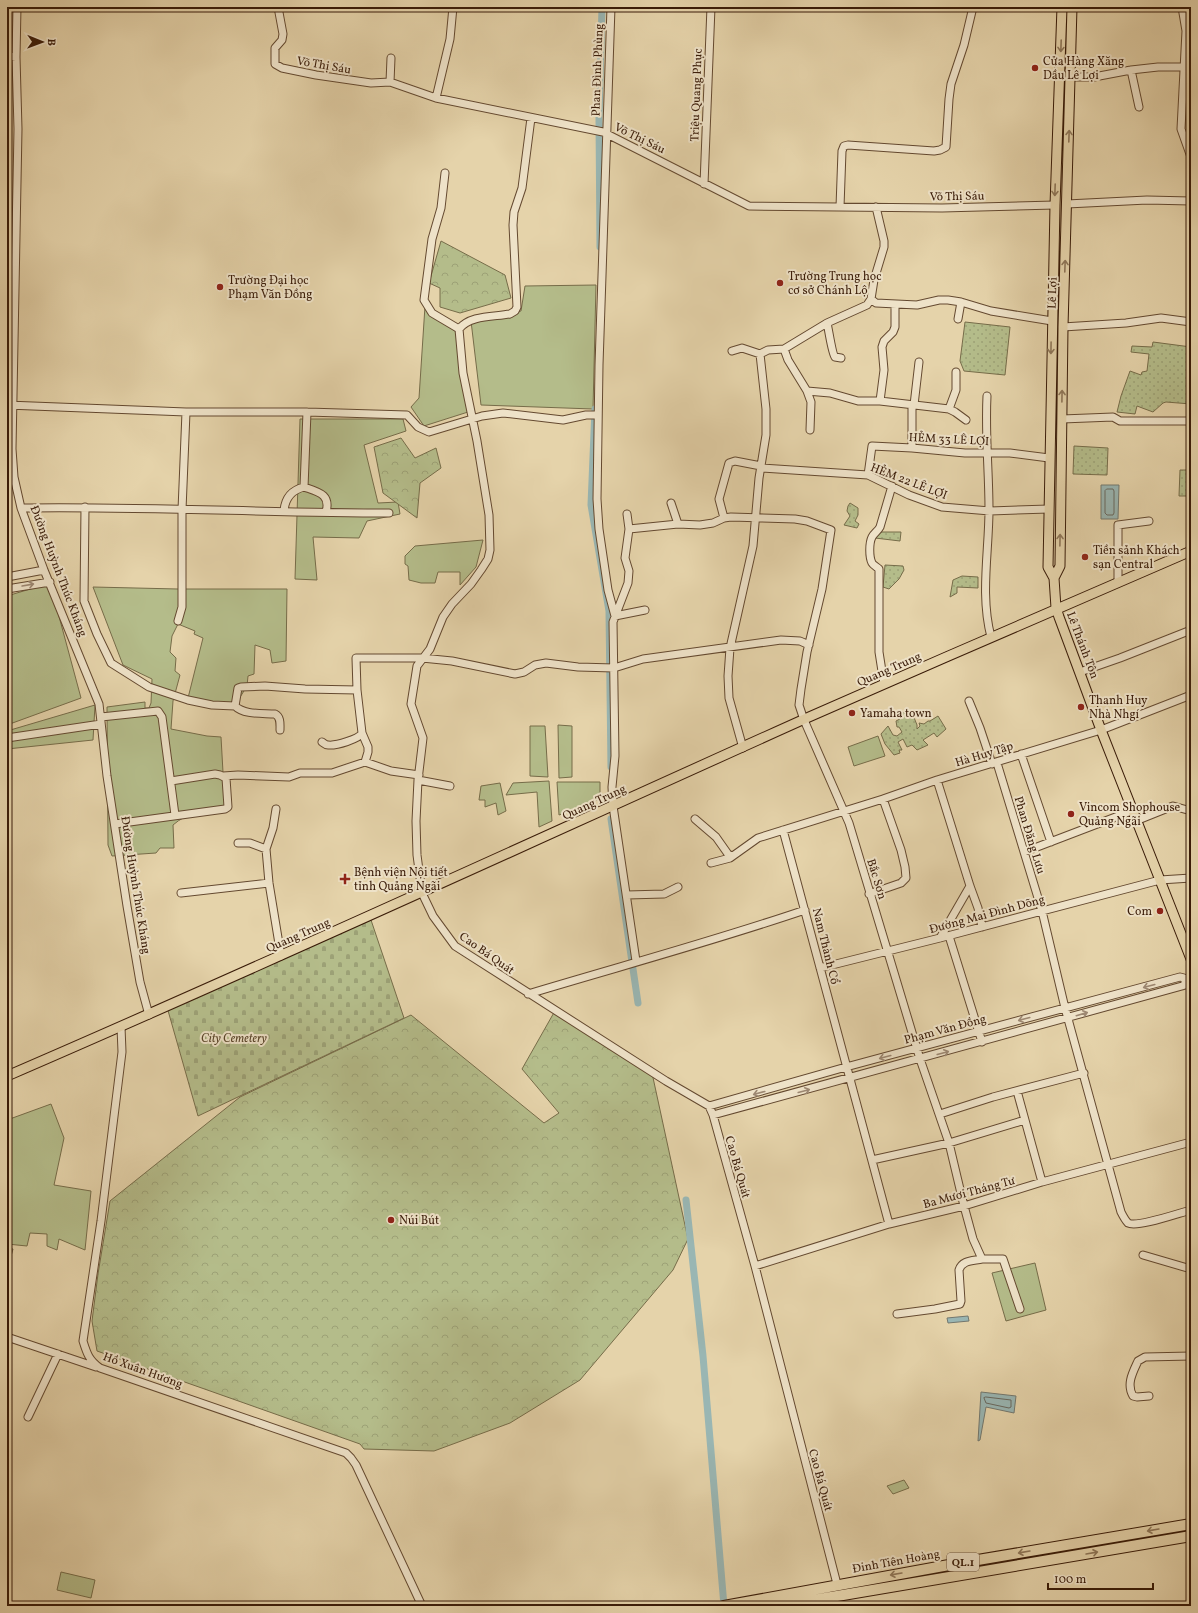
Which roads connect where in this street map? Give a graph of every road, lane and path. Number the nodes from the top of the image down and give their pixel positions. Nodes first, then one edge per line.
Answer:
1 (17, 7) edge
2 (278, 7) edge
3 (453, 7) edge
4 (611, 7) edge
5 (711, 7) edge
6 (973, 7) edge
7 (1062, 7) edge
8 (1072, 7) edge
9 (1182, 7) edge
10 (1188, 31) edge
11 (7, 56) edge
12 (16, 57) junction
13 (391, 58) dead end
14 (1183, 67) junction
15 (1131, 70) junction
16 (1070, 77) junction
17 (390, 82) junction
18 (436, 98) junction
19 (1139, 107) dead end
20 (530, 118) junction
21 (602, 132) junction
22 (1191, 157) edge
23 (445, 173) dead end
24 (704, 184) junction
25 (1191, 201) edge
26 (1055, 204) junction
27 (1067, 204) junction
28 (840, 207) junction
29 (876, 207) junction
30 (7, 211) edge
31 (15, 211) junction
32 (871, 299) junction
33 (961, 302) junction
34 (895, 304) junction
35 (958, 319) dead end
36 (1052, 321) junction
37 (1191, 322) edge
38 (827, 323) junction
39 (1063, 327) junction
40 (460, 329) junction
41 (784, 349) junction
42 (732, 351) dead end
43 (760, 354) junction
44 (840, 358) dead end
45 (919, 362) dead end
46 (956, 372) dead end
47 (808, 391) junction
48 (987, 396) dead end
49 (880, 401) junction
50 (913, 405) junction
51 (10, 406) edge
52 (949, 410) junction
53 (186, 412) junction
54 (307, 412) junction
55 (597, 415) junction
56 (1062, 419) junction
57 (472, 420) junction
58 (966, 420) dead end
59 (1191, 421) edge
60 (810, 430) dead end
61 (912, 448) junction
62 (988, 453) junction
63 (1049, 458) junction
64 (761, 467) junction
65 (868, 475) junction
66 (1049, 480) junction
67 (1061, 480) junction
68 (892, 486) junction
69 (304, 487) junction
70 (671, 503) dead end
71 (85, 507) junction
72 (22, 508) junction
73 (1049, 509) junction
74 (182, 510) junction
75 (284, 511) junction
76 (990, 511) junction
77 (326, 512) junction
78 (389, 513) dead end
79 (627, 514) dead end
80 (724, 518) junction
81 (755, 518) junction
82 (1149, 521) dead end
83 (678, 524) junction
84 (629, 529) junction
85 (1191, 551) edge
86 (44, 570) junction
87 (7, 577) edge
88 (1054, 578) junction
89 (50, 582) junction
90 (1118, 583) junction
91 (7, 589) edge
92 (1056, 608) junction
93 (645, 610) dead end
94 (615, 616) junction
95 (178, 621) dead end
96 (1191, 630) edge
97 (991, 637) junction
98 (809, 645) junction
99 (730, 648) junction
100 (422, 658) junction
101 (612, 668) junction
102 (1080, 672) junction
103 (884, 684) junction
104 (357, 690) junction
105 (1191, 694) edge
106 (969, 701) dead end
107 (235, 706) junction
108 (101, 720) junction
109 (804, 720) junction
110 (280, 730) dead end
111 (1101, 730) junction
112 (362, 733) junction
113 (7, 738) edge
114 (322, 742) dead end
115 (743, 748) junction
116 (1021, 754) junction
117 (364, 762) junction
118 (995, 763) junction
119 (223, 776) junction
120 (418, 778) junction
121 (937, 780) junction
122 (171, 781) junction
123 (450, 786) dead end
124 (883, 798) junction
125 (613, 806) junction
126 (276, 809) dead end
127 (843, 810) junction
128 (1134, 810) junction
129 (1191, 812) edge
130 (175, 815) junction
131 (695, 819) dead end
132 (1138, 820) junction
133 (115, 824) junction
134 (783, 830) junction
135 (1051, 842) junction
136 (238, 843) dead end
137 (266, 849) junction
138 (1024, 852) junction
139 (732, 856) junction
140 (711, 862) dead end
141 (1191, 878) edge
142 (1160, 880) junction
143 (269, 883) junction
144 (970, 886) junction
145 (678, 887) dead end
146 (180, 893) dead end
147 (422, 893) junction
148 (869, 894) junction
149 (626, 895) junction
150 (805, 910) junction
151 (1042, 911) junction
152 (982, 927) junction
153 (949, 936) junction
154 (940, 938) junction
155 (887, 951) junction
156 (281, 956) junction
157 (1191, 959) edge
158 (632, 963) junction
159 (820, 968) junction
160 (1188, 980) edge
161 (528, 994) junction
162 (1065, 1008) junction
163 (149, 1015) junction
164 (1069, 1018) junction
165 (121, 1027) junction
166 (979, 1032) junction
167 (982, 1042) junction
168 (918, 1048) junction
169 (920, 1059) junction
170 (846, 1068) junction
171 (1084, 1073) junction
172 (7, 1076) edge
173 (849, 1079) junction
174 (778, 1088) junction
175 (1017, 1091) junction
176 (781, 1097) junction
177 (709, 1106) junction
178 (940, 1114) junction
179 (713, 1115) junction
180 (1025, 1120) junction
181 (1191, 1142) edge
182 (949, 1143) junction
183 (872, 1160) junction
184 (1109, 1164) junction
185 (1042, 1182) junction
186 (964, 1206) junction
187 (1191, 1210) edge
188 (889, 1224) junction
189 (1143, 1255) dead end
190 (982, 1259) junction
191 (754, 1266) junction
192 (1191, 1269) edge
193 (1020, 1309) dead end
194 (897, 1314) dead end
195 (7, 1337) edge
196 (58, 1354) junction
197 (1191, 1356) edge
198 (100, 1368) junction
199 (1149, 1396) dead end
200 (28, 1417) dead end
201 (1191, 1524) edge
202 (1191, 1536) edge
203 (1072, 1544) junction
204 (1073, 1556) junction
205 (837, 1584) junction
206 (422, 1606) edge
207 (724, 1606) edge
208 (778, 1606) edge

1 - 12 street, Đường Huỳnh Thúc Kháng
2 - 17 street, Võ Thị Sáu
3 - 18 street
4 - 21 street, Phan Đình Phùng
5 - 24 street, Triệu Quang Phục
6 - 28 street
7 -> 26 main road, Lê Lợi
8 - 16 main road, Lê Lợi
9 - 10 street
10 - 14 street
11 - 12 street
12 - 31 street, Đường Huỳnh Thúc Kháng
13 - 17 street
14 - 15 street
14 - 22 street
15 - 16 street
15 - 19 street
27 -> 16 main road, Lê Lợi
17 - 18 street, Võ Thị Sáu
18 - 20 street, Võ Thị Sáu
20 - 21 street, Võ Thị Sáu
20 - 40 street
21 - 24 street, Võ Thị Sáu
21 - 55 street, Phan Đình Phùng
23 - 40 street
24 - 28 street, Võ Thị Sáu
25 - 27 street
26 - 27 main road
26 - 29 street, Võ Thị Sáu
26 - 36 main road, Lê Lợi
39 -> 27 main road, Lê Lợi
28 - 29 street, Võ Thị Sáu
29 - 32 street
30 - 31 street
31 - 51 street, Đường Huỳnh Thúc Kháng
32 - 34 street
32 - 38 street
33 - 34 street
33 - 35 street
33 - 36 street
34 - 49 street
36 -> 63 main road, Lê Lợi
37 - 39 street
38 - 41 street
38 - 44 street
56 -> 39 main road, Lê Lợi
40 - 57 street
41 - 43 street
41 - 47 street
42 - 43 street
43 - 64 street
45 - 50 street
46 - 52 street
47 - 49 street
47 - 60 street
48 - 62 street
49 - 50 street
50 - 52 street
50 - 61 street
51 - 53 street
51 - 72 street, Đường Huỳnh Thúc Kháng
52 - 58 street
53 - 54 street
53 - 74 street
54 - 57 street
54 - 69 street
55 - 57 street
55 - 94 street, Phan Đình Phùng
56 - 59 street
56 - 67 main road, Lê Lợi
57 - 100 street
61 - 62 street, HẺM 33 LÊ LỢI
61 - 65 street, HẺM 33 LÊ LỢI
62 - 63 street, HẺM 33 LÊ LỢI
62 - 76 street
63 - 66 main road, Lê Lợi
64 - 65 street, HẺM 22 LÊ LỢI
64 - 80 street, HẺM 22 LÊ LỢI
64 - 81 street
65 - 68 street, HẺM 22 LÊ LỢI
66 - 67 main road
66 - 73 main road, Lê Lợi
88 -> 67 main road, Lê Lợi
68 - 76 street, HẺM 22 LÊ LỢI
68 - 103 street
69 - 75 street
69 - 77 street
70 - 83 street
71 - 72 street
71 - 74 street
71 - 107 street
72 - 86 street, Đường Huỳnh Thúc Kháng
73 - 76 street, HẺM 22 LÊ LỢI
73 - 88 main road, Lê Lợi
74 - 75 street
74 - 95 street
75 - 77 street
76 - 97 street
77 - 78 street
79 - 84 street
80 - 81 street
80 - 83 street
81 - 98 street, Bắc Sơn
81 - 99 street
82 - 90 street
83 - 84 street
84 - 94 street
85 - 90 main road, Quang Trung
86 - 87 street
86 - 89 street, Đường Huỳnh Thúc Kháng
88 - 92 main road, Lê Lợi
91 -> 89 street
89 - 108 street, Đường Huỳnh Thúc Kháng
90 - 92 main road, Quang Trung
92 - 97 main road, Quang Trung
92 - 102 main road, Lê Thánh Tôn
93 - 94 street
94 - 101 street
96 - 102 street
97 - 103 main road, Quang Trung
98 - 99 street
98 - 109 street, Bắc Sơn
99 - 101 street
99 - 115 street
100 - 101 street
100 - 104 street
100 - 120 street
101 - 125 street
102 - 111 main road, Lê Thánh Tôn
103 - 109 main road, Quang Trung
104 - 107 street
104 - 112 street
105 - 111 street, Hà Huy Tập
106 - 118 street, Phan Đăng Lưu
107 - 110 street
108 - 113 street
108 - 122 street
108 - 133 street, Đường Huỳnh Thúc Kháng
109 - 115 main road, Quang Trung
109 - 127 street, Bắc Sơn
111 - 116 street, Hà Huy Tập
111 - 128 main road, Lê Thánh Tôn
112 - 114 street
112 - 117 street
115 - 125 main road, Quang Trung
116 - 118 street, Hà Huy Tập
116 - 135 street
117 - 119 street
117 - 120 street
118 - 121 street, Hà Huy Tập
118 - 138 street, Phan Đăng Lưu
119 - 122 street
119 - 130 street
120 - 123 street
120 - 147 street
121 - 124 street, Hà Huy Tập
121 - 144 street
122 - 130 street
124 - 127 street, Hà Huy Tập
124 - 148 street
125 - 147 main road, Quang Trung
125 - 149 street
126 - 137 street
127 - 134 street, Hà Huy Tập
127 - 148 street, Bắc Sơn
128 - 132 main road, Lê Thánh Tôn
128 - 135 street
129 - 132 street
130 - 133 street
131 - 139 street
132 - 142 main road, Lê Thánh Tôn
133 - 163 street, Đường Huỳnh Thúc Kháng
134 - 139 street, Hà Huy Tập
134 - 150 street, Nam Thành Cổ
135 - 138 street
136 - 137 street
137 - 143 street
138 - 151 street, Phan Đăng Lưu
139 - 140 street, Hà Huy Tập
141 - 142 street, Đường Mai Đình Dõng
142 - 151 street, Đường Mai Đình Dõng
142 - 157 main road, Lê Thánh Tôn
143 - 146 street
143 - 156 street
144 - 152 street
144 - 154 street
145 - 149 street
147 - 156 main road, Quang Trung
147 - 161 street, Cao Bá Quát
148 - 155 street, Bắc Sơn
149 - 158 street
150 - 158 street
150 - 159 street, Nam Thành Cổ
151 - 152 street, Đường Mai Đình Dõng
151 - 162 street, Phan Đăng Lưu
152 - 153 street, Đường Mai Đình Dõng
153 - 154 street, Đường Mai Đình Dõng
153 - 166 street
154 - 155 street, Đường Mai Đình Dõng
155 - 159 street, Đường Mai Đình Dõng
155 - 168 street, Bắc Sơn
156 - 163 main road, Quang Trung
158 - 161 street
159 - 170 street, Nam Thành Cổ
160 -> 162 street, Phạm Văn Đồng
164 -> 160 street, Phạm Văn Đồng
161 - 177 street, Cao Bá Quát
162 - 164 street, Phan Đăng Lưu
162 -> 166 street, Phạm Văn Đồng
163 - 165 main road, Quang Trung
164 - 167 street, Phạm Văn Đồng
164 - 171 street
165 - 172 main road, Quang Trung
165 - 198 street, Hồ Xuân Hương
166 - 167 street
166 - 168 street, Phạm Văn Đồng
169 -> 167 street, Phạm Văn Đồng
168 - 169 street, Bắc Sơn
168 -> 170 street, Phạm Văn Đồng
169 - 173 street, Phạm Văn Đồng
169 - 178 street
170 - 173 street, Nam Thành Cổ
170 - 174 street, Phạm Văn Đồng
171 - 175 street
171 - 184 street
176 -> 173 street, Phạm Văn Đồng
173 - 183 street
174 - 176 street
174 -> 177 street, Phạm Văn Đồng
175 - 178 street
175 - 180 street
176 - 179 street, Phạm Văn Đồng
177 - 179 street, Cao Bá Quát
178 - 182 street
179 - 191 street, Cao Bá Quát
180 - 182 street
180 - 185 street
181 - 184 street, Ba Mươi Tháng Tư
182 - 183 street
182 - 186 street
183 - 188 street
184 - 185 street, Ba Mươi Tháng Tư
184 - 187 street
185 - 186 street, Ba Mươi Tháng Tư
186 - 188 street, Ba Mươi Tháng Tư
186 - 190 street
188 - 191 street, Ba Mươi Tháng Tư
189 - 192 street
190 - 193 street
190 - 194 street
191 - 205 street, Cao Bá Quát
195 - 196 street
196 - 198 street
196 - 200 street
197 - 199 street
198 - 206 street, Hồ Xuân Hương
201 -> 203 highway, Đinh Tiên Hoàng / QL.1
204 -> 202 highway, Đinh Tiên Hoàng / QL.1
203 - 204 highway
203 -> 205 highway, Đinh Tiên Hoàng / QL.1
204 - 208 highway, Đinh Tiên Hoàng / QL.1
205 - 207 highway, Đinh Tiên Hoàng / QL.1

